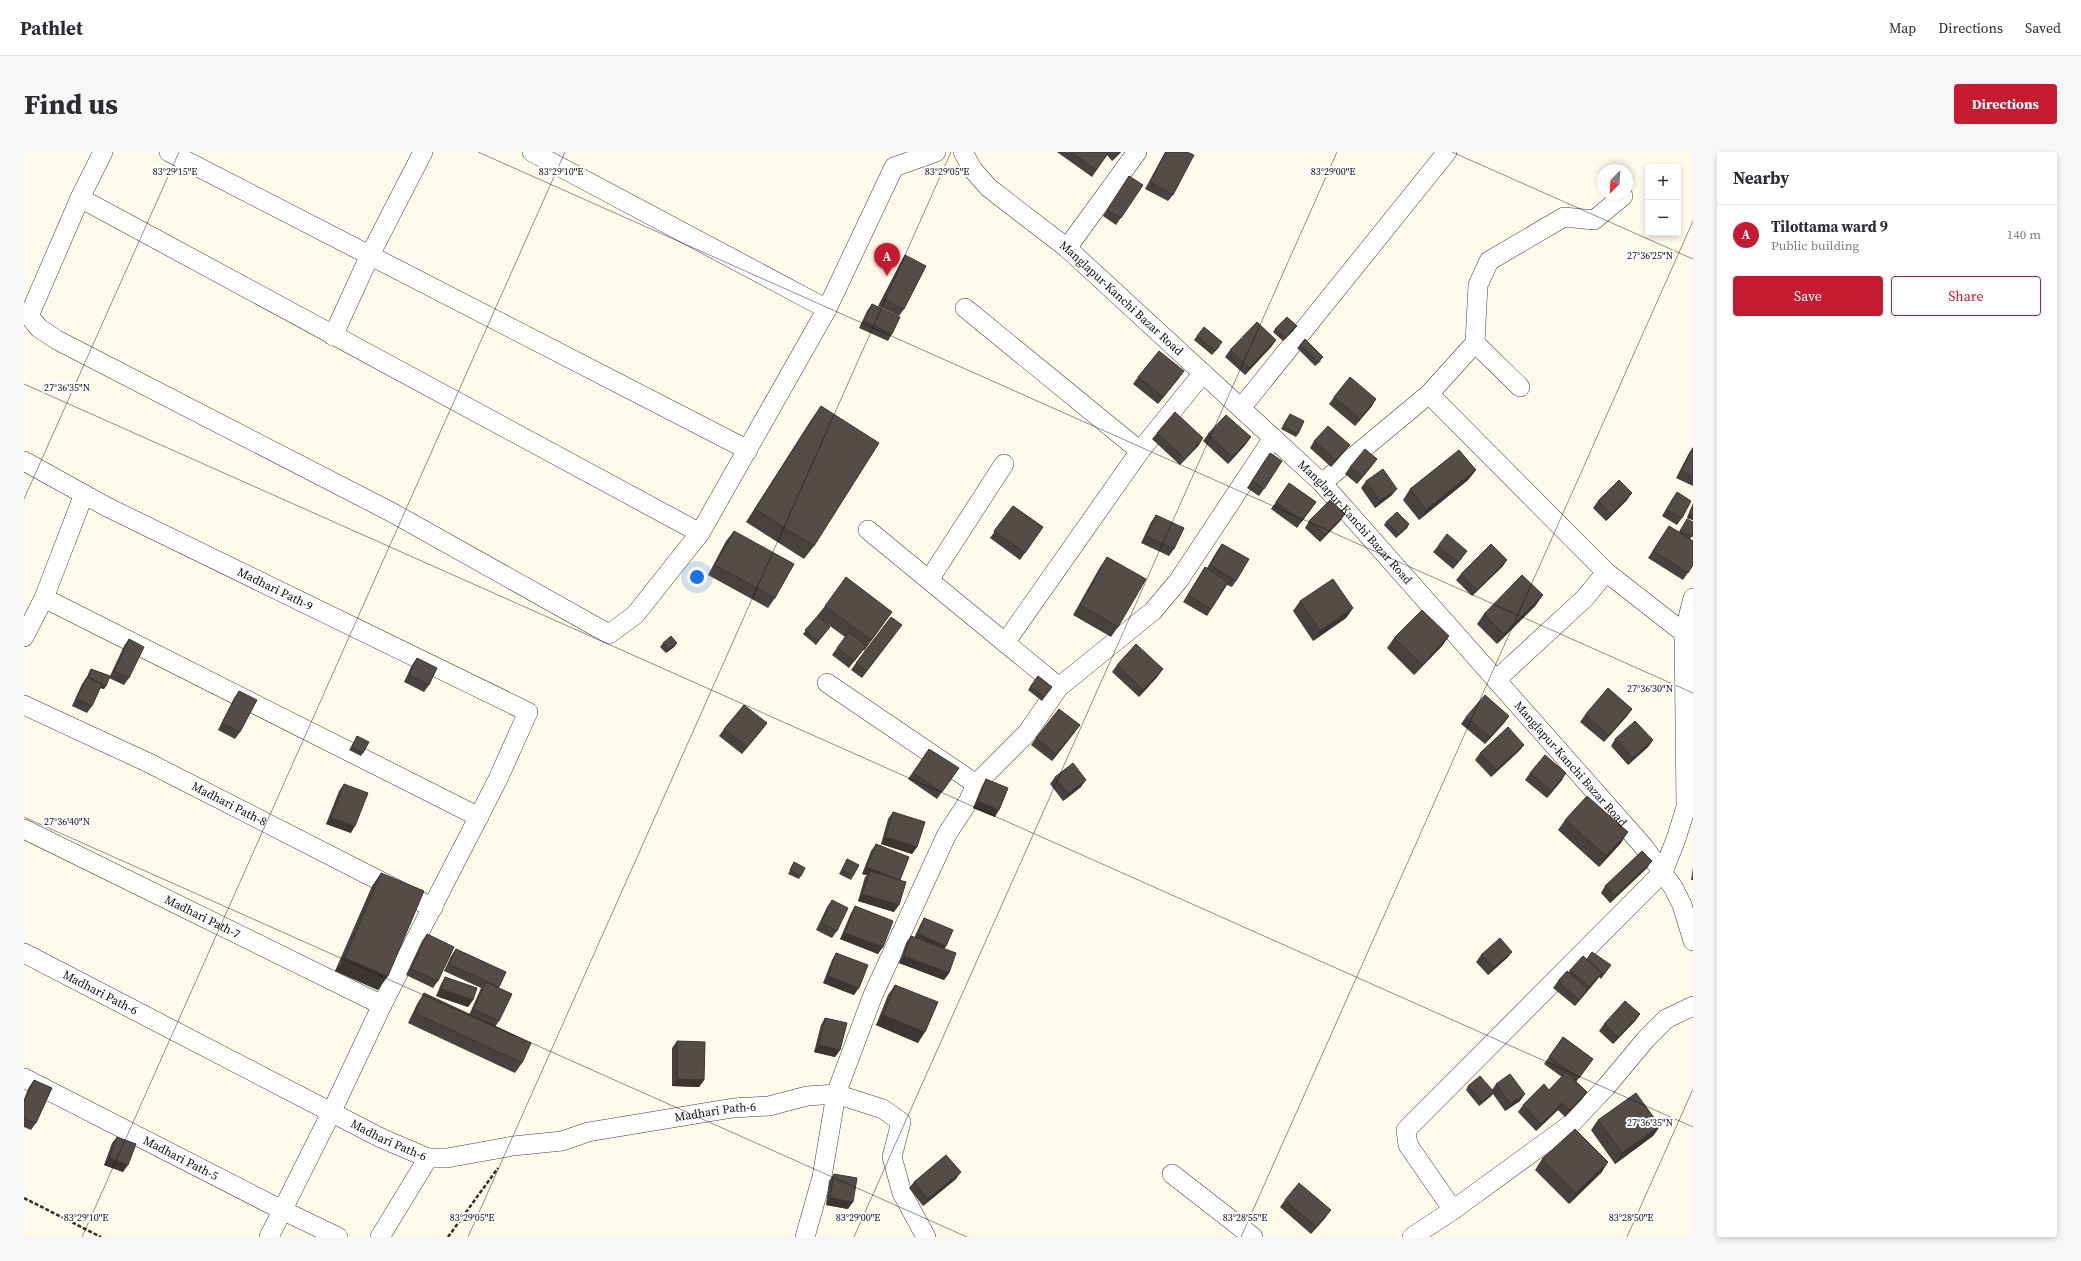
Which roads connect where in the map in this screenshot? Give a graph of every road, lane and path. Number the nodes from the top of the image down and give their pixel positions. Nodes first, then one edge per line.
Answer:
1 (169, 152) edge
2 (424, 152) edge
3 (532, 152) edge
4 (936, 152) edge
5 (963, 152) edge
6 (1137, 152) edge
7 (1447, 152) edge
8 (101, 153) edge
9 (80, 198) junction
10 (1618, 200) edge
11 (1067, 248) junction
12 (370, 255) junction
13 (827, 308) junction
14 (966, 308) dead end
15 (333, 336) junction
16 (1475, 343) junction
17 (1203, 373) junction
18 (1520, 387) dead end
19 (1429, 394) junction
20 (1241, 408) junction
21 (1273, 438) junction
22 (748, 450) junction
23 (1140, 451) junction
24 (24, 461) edge
25 (1004, 464) dead end
26 (1322, 483) junction
27 (84, 494) junction
28 (868, 530) dead end
29 (700, 533) junction
30 (1606, 572) junction
31 (929, 580) junction
32 (44, 598) junction
33 (1693, 598) edge
34 (1684, 633) junction
35 (24, 637) edge
36 (1005, 643) junction
37 (1496, 680) junction
38 (826, 683) dead end
39 (1059, 687) junction
40 (24, 705) edge
41 (976, 784) junction
42 (479, 817) junction
43 (24, 829) edge
44 (1662, 872) junction
45 (433, 908) junction
46 (1693, 941) edge
47 (24, 953) edge
48 (382, 1005) junction
49 (1693, 1006) edge
50 (24, 1078) edge
51 (836, 1094) junction
52 (331, 1113) junction
53 (513, 1146) junction
54 (428, 1158) junction
55 (1172, 1174) dead end
56 (24, 1198) edge
57 (282, 1210) junction
58 (1453, 1210) junction
59 (100, 1237) edge
60 (269, 1237) edge
61 (338, 1237) edge
62 (380, 1237) edge
63 (448, 1237) edge
64 (805, 1237) edge
65 (926, 1237) edge
66 (1253, 1237) edge
67 (1412, 1237) edge

1 - 12 street
2 - 12 street
3 - 13 street
4 - 13 street
5 - 11 street, Manglapur-Kanchi Bazar Road
6 - 11 street
7 - 20 street
8 - 9 street
9 - 15 street
9 - 29 street
10 - 16 street
11 - 17 street, Manglapur-Kanchi Bazar Road
12 - 15 street
12 - 22 street
13 - 22 street
14 - 23 street
15 - 29 street
16 - 18 street
16 - 19 street
17 - 20 street, Manglapur-Kanchi Bazar Road
17 - 23 street
19 - 26 street
19 - 30 street
20 - 21 street, Manglapur-Kanchi Bazar Road
21 - 26 street, Manglapur-Kanchi Bazar Road
21 - 39 street
22 - 29 street
23 - 36 street
24 - 27 street, Madhari Path-9
25 - 31 street
26 - 37 street, Manglapur-Kanchi Bazar Road
27 - 32 street
27 - 42 street, Madhari Path-9
28 - 31 street
30 - 34 street
30 - 37 street
31 - 36 street
32 - 35 street
32 - 42 street
33 - 34 street
34 - 44 street
36 - 39 street
37 - 44 street, Manglapur-Kanchi Bazar Road
38 - 41 street
39 - 41 street
40 - 45 street, Madhari Path-8
41 - 51 street
42 - 45 street
43 - 48 street, Madhari Path-7
44 - 46 street, Manglapur-Kanchi Bazar Road
44 - 58 street
45 - 48 street
47 - 52 street, Madhari Path-6
48 - 52 street
49 - 58 street
50 - 57 street, Madhari Path-5
51 - 53 street, Madhari Path-6
51 - 64 street
51 - 65 street
52 - 54 street, Madhari Path-6
52 - 57 street
53 - 54 street, Madhari Path-6
53 - 63 path
54 - 62 street
55 - 66 street
56 - 59 path
57 - 60 street
57 - 61 street, Madhari Path-5
58 - 67 street

